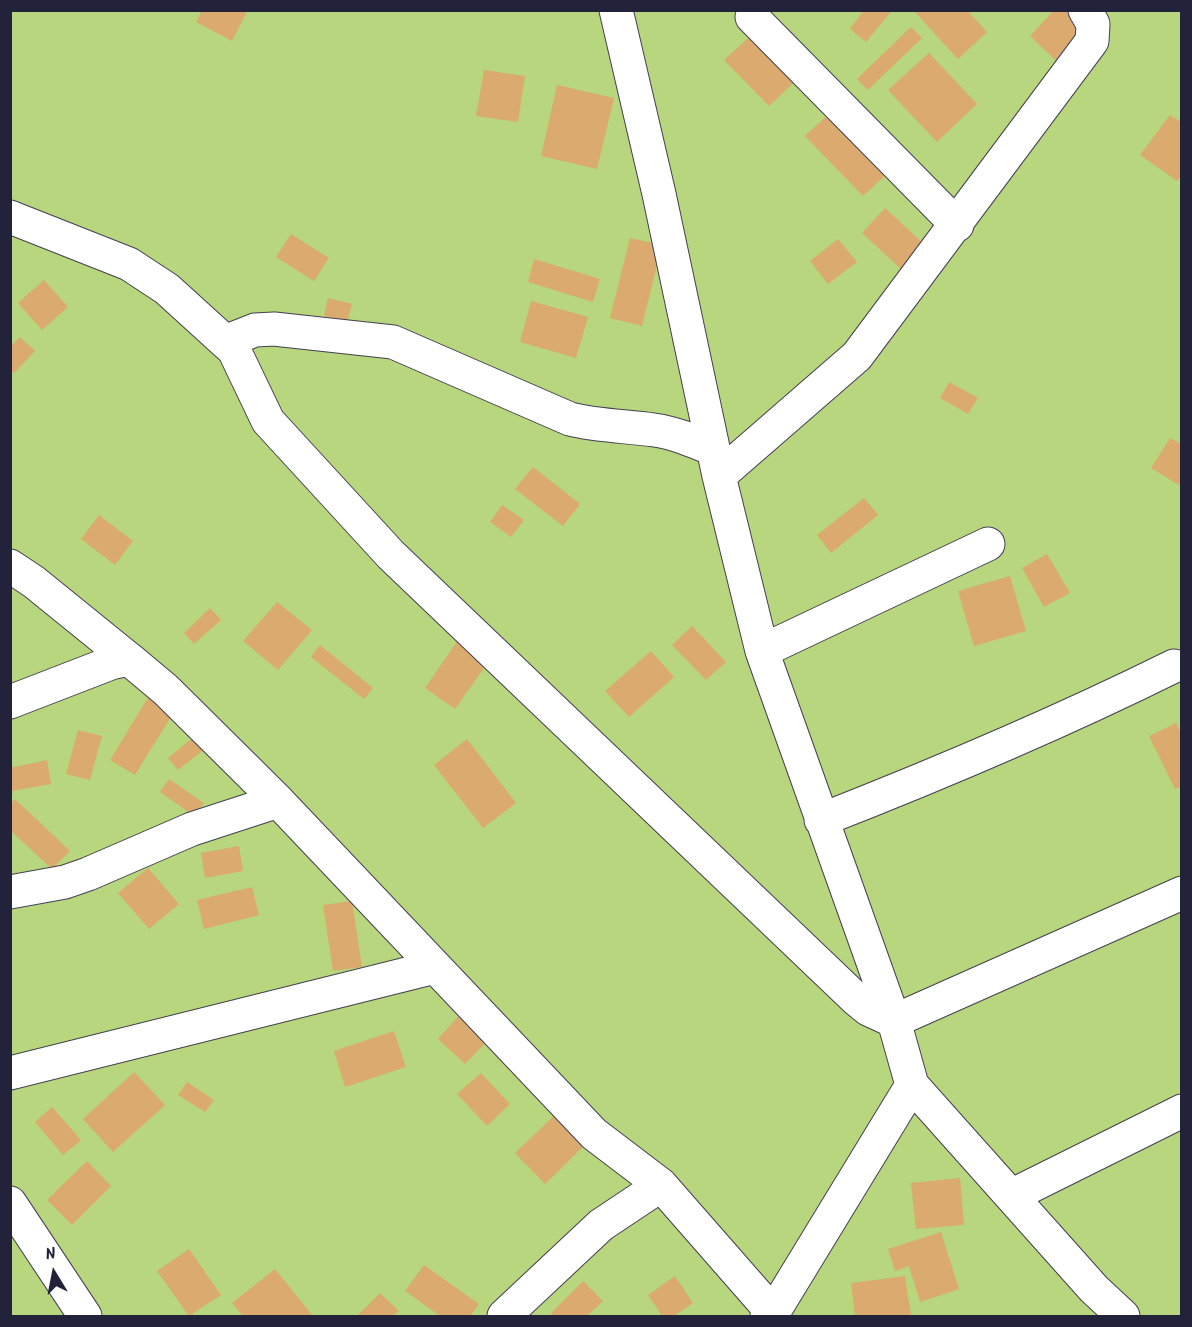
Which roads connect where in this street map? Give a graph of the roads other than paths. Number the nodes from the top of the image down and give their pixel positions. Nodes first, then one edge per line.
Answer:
1 (616, 10) edge
2 (1084, 10) edge
3 (752, 18) dead end
4 (10, 217) edge
5 (957, 225) junction
6 (234, 350) junction
7 (716, 463) junction
8 (988, 544) dead end
9 (10, 566) edge
10 (762, 651) junction
11 (129, 659) junction
12 (1174, 666) dead end
13 (10, 702) edge
14 (278, 801) junction
15 (821, 820) junction
16 (10, 892) edge
17 (1182, 893) edge
18 (435, 967) junction
19 (894, 1021) junction
20 (10, 1073) edge
21 (912, 1085) junction
22 (1182, 1111) edge
23 (661, 1185) junction
24 (1011, 1196) junction
25 (10, 1203) edge
26 (1094, 1303) edge
27 (770, 1315) edge
28 (85, 1317) edge
29 (504, 1317) edge
30 (1123, 1317) edge

1 - 7 street
2 - 5 street
3 - 5 street
4 - 6 street
5 - 7 street
6 - 7 street
6 - 19 street
7 - 10 street
8 - 10 street
9 - 11 street
10 - 15 street
11 - 13 street
11 - 14 street
12 - 15 street
14 - 16 street
14 - 18 street
15 - 19 street
17 - 19 street
18 - 20 street
18 - 23 street
19 - 21 street
21 - 24 street
21 - 27 street
22 - 24 street
23 - 27 street
23 - 29 street
24 - 26 street
25 - 28 street
26 - 30 street

